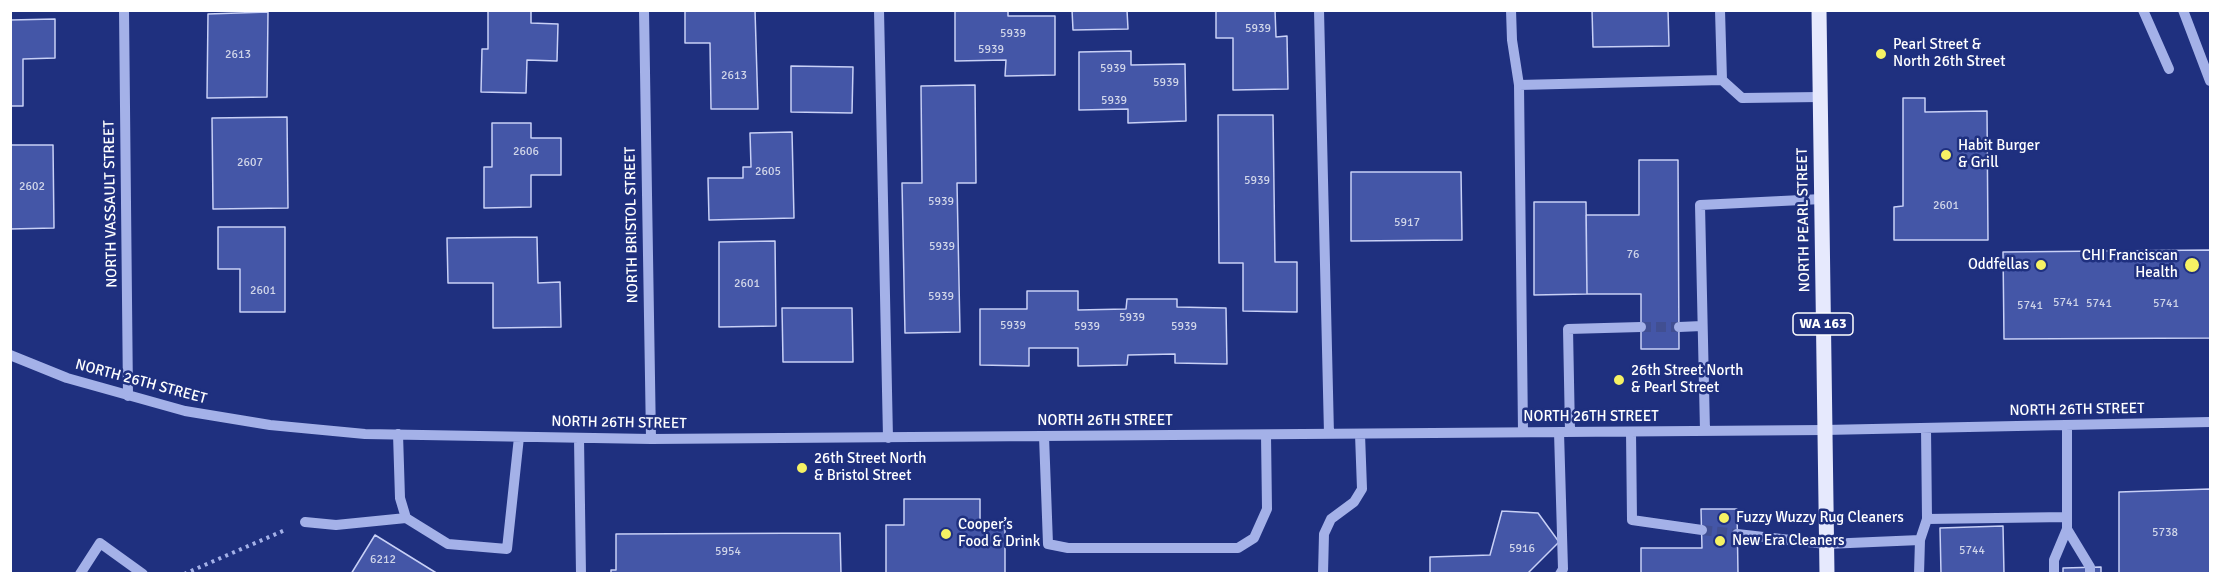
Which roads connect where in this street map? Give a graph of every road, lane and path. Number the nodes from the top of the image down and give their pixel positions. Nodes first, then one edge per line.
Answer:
1 (124, 10) edge
2 (644, 10) edge
3 (879, 10) edge
4 (1319, 10) edge
5 (1511, 10) edge
6 (1720, 10) edge
7 (1819, 10) edge
8 (2143, 10) edge
9 (2183, 10) edge
10 (2169, 69) dead end
11 (1722, 80) junction
12 (2211, 81) edge
13 (1519, 85) junction
14 (1821, 97) junction
15 (1822, 199) junction
16 (1702, 326) junction
17 (1641, 327) tunnel mouth
18 (1679, 327) tunnel mouth
19 (10, 355) edge
20 (129, 396) junction
21 (2211, 422) edge
22 (2067, 426) junction
23 (1926, 428) junction
24 (1824, 430) junction
25 (1705, 431) junction
26 (1523, 432) junction
27 (1564, 432) junction
28 (1631, 432) junction
29 (398, 434) junction
30 (1329, 434) junction
31 (1359, 434) junction
32 (1266, 435) junction
33 (1044, 436) junction
34 (519, 437) junction
35 (579, 438) junction
36 (888, 438) junction
37 (651, 439) junction
38 (2067, 517) junction
39 (406, 518) junction
40 (1927, 519) junction
41 (305, 522) joint
42 (2067, 529) junction
43 (1702, 530) tunnel mouth
44 (1737, 534) tunnel mouth
45 (1920, 540) junction
46 (1826, 544) junction
47 (80, 573) edge
48 (143, 573) edge
49 (184, 573) edge
50 (581, 573) edge
51 (1323, 573) edge
52 (1560, 573) edge
53 (1827, 573) edge
54 (1919, 573) edge
55 (2054, 573) edge
56 (2090, 573) edge

1 - 20 street, NORTH VASSAULT STREET
2 - 37 street, NORTH BRISTOL STREET
3 - 36 street
4 - 30 street
5 - 13 street
6 - 11 street
7 - 14 main road, NORTH PEARL STREET / WA 163
8 - 10 street
9 - 12 street
11 - 13 street
11 - 14 street
13 - 26 street
14 - 15 main road, NORTH PEARL STREET / WA 163
15 - 16 street
15 - 24 main road, NORTH PEARL STREET / WA 163
16 - 18 street
16 - 25 street
17 - 27 street
19 - 20 street, NORTH 26TH STREET
20 - 29 street, NORTH 26TH STREET
21 - 22 street, NORTH 26TH STREET
22 - 23 street, NORTH 26TH STREET
22 - 38 street
23 - 24 street, NORTH 26TH STREET
23 - 40 street
24 - 25 street, NORTH 26TH STREET
24 - 46 main road, NORTH PEARL STREET / WA 163
25 - 28 street, NORTH 26TH STREET
26 - 27 street, NORTH 26TH STREET
26 - 31 street, NORTH 26TH STREET
27 - 28 street, NORTH 26TH STREET
27 - 52 street
28 - 43 street
29 - 34 street, NORTH 26TH STREET
29 - 39 street
30 - 31 street, NORTH 26TH STREET
30 - 32 street, NORTH 26TH STREET
31 - 51 street
32 - 33 street, NORTH 26TH STREET
32 - 33 street
33 - 36 street, NORTH 26TH STREET
34 - 35 street, NORTH 26TH STREET
34 - 39 street
35 - 37 street, NORTH 26TH STREET
35 - 50 street
36 - 37 street, NORTH 26TH STREET
38 - 40 street
38 - 42 street
39 - 41 street
40 - 45 street
41 - 49 path
42 - 55 street
42 - 56 street
44 - 46 street
45 - 46 street
45 - 54 street
46 - 53 main road, NORTH PEARL STREET / WA 163
47 - 48 street

